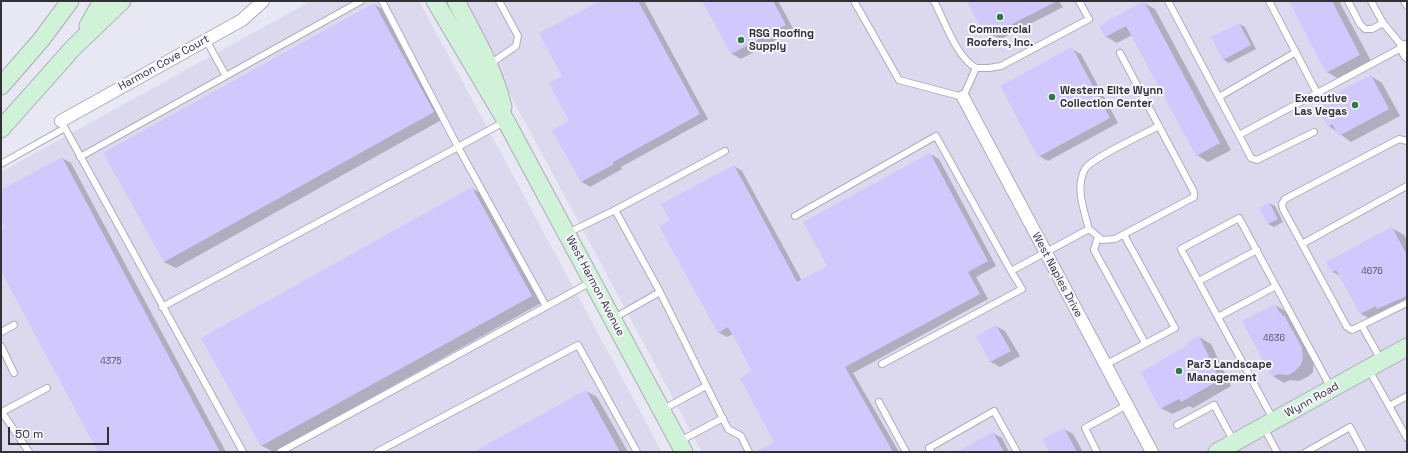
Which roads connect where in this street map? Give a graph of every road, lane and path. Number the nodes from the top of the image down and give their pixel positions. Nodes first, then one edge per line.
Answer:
1 (70, 1) edge
2 (102, 1) edge
3 (122, 1) edge
4 (264, 1) edge
5 (361, 1) edge
6 (382, 1) edge
7 (434, 1) edge
8 (456, 1) edge
9 (499, 1) edge
10 (854, 1) edge
11 (934, 1) edge
12 (1080, 1) edge
13 (1168, 1) edge
14 (1269, 1) edge
15 (1348, 1) edge
16 (1371, 1) edge
17 (1404, 1) edge
18 (1407, 6) edge
19 (1383, 23) junction
20 (206, 40) junction
21 (73, 48) junction
22 (1405, 51) edge
23 (1296, 52) junction
24 (1120, 53) dead end
25 (482, 68) junction
26 (976, 68) junction
27 (226, 76) junction
28 (5, 78) edge
29 (1317, 93) junction
30 (962, 96) junction
31 (1219, 97) junction
32 (506, 121) junction
33 (63, 125) junction
34 (1159, 126) junction
35 (1, 129) edge
36 (1314, 132) dead end
37 (1239, 135) junction
38 (1407, 141) edge
39 (458, 147) junction
40 (725, 151) dead end
41 (80, 157) junction
42 (1, 164) edge
43 (1407, 186) edge
44 (615, 210) junction
45 (795, 216) dead end
46 (1089, 229) junction
47 (567, 234) junction
48 (1124, 235) junction
49 (1098, 237) junction
50 (1302, 244) junction
51 (1257, 250) junction
52 (1045, 253) junction
53 (1011, 271) junction
54 (592, 281) junction
55 (1199, 281) junction
56 (1276, 286) junction
57 (660, 292) junction
58 (1407, 303) edge
59 (546, 306) junction
60 (162, 307) junction
61 (1218, 317) junction
62 (612, 319) junction
63 (14, 325) dead end
64 (1362, 326) junction
65 (1, 332) edge
66 (1145, 343) junction
67 (1, 346) edge
68 (1407, 347) edge
69 (882, 364) dead end
70 (1105, 365) junction
71 (1375, 365) junction
72 (14, 373) dead end
73 (706, 386) junction
74 (47, 388) dead end
75 (1332, 389) junction
76 (1407, 396) edge
77 (879, 402) dead end
78 (1127, 405) junction
79 (1389, 406) junction
80 (661, 410) junction
81 (1, 411) edge
82 (723, 418) junction
83 (1269, 424) junction
84 (1177, 425) dead end
85 (1407, 438) edge
86 (1234, 442) junction
87 (681, 447) edge
88 (29, 452) edge
89 (243, 452) edge
90 (280, 452) edge
91 (378, 452) edge
92 (637, 452) edge
93 (749, 452) edge
94 (906, 452) edge
95 (931, 452) edge
96 (1017, 452) edge
97 (1097, 452) edge
98 (1152, 452) edge
99 (1217, 452) edge
100 (1277, 452) edge
101 (1306, 452) edge
102 (1363, 452) edge

1 - 28 main road
2 - 21 main road
3 - 21 main road
4 - 20 street, Harmon Cove Court
5 - 27 lane
6 - 39 lane
7 - 25 main road, West Harmon Avenue
8 - 25 main road, West Harmon Avenue
9 - 25 lane
10 - 30 lane
11 - 26 lane
12 - 26 lane
13 - 31 lane
14 - 23 lane
15 - 19 lane
16 - 19 lane
17 - 18 lane
19 - 22 lane
20 - 27 lane
20 - 33 street, Harmon Cove Court
21 - 35 main road
22 - 29 lane
23 - 29 lane
23 - 31 lane
24 - 34 lane
25 - 32 main road, West Harmon Avenue
26 - 30 lane
27 - 41 lane
29 - 37 lane
30 - 52 street, West Naples Drive
31 - 37 lane
32 - 39 lane
32 - 47 main road, West Harmon Avenue
33 - 41 lane
33 - 42 lane
34 - 46 lane
34 - 48 lane
36 - 37 lane
38 - 50 lane
39 - 59 lane
39 - 60 lane
40 - 44 lane
41 - 60 lane
43 - 50 lane
44 - 47 lane
44 - 57 lane
45 - 53 lane
46 - 49 lane
46 - 52 lane
47 - 54 main road, West Harmon Avenue
48 - 49 lane
48 - 66 lane
49 - 66 lane
50 - 64 lane
51 - 55 lane
51 - 55 lane
51 - 56 lane
52 - 53 lane
52 - 70 street, West Naples Drive
53 - 69 lane
54 - 59 lane
54 - 62 main road, West Harmon Avenue
55 - 61 lane
56 - 61 lane
56 - 75 lane
57 - 62 lane
57 - 73 lane
58 - 64 lane
59 - 90 lane
60 - 89 lane
61 - 83 lane
62 - 80 main road, West Harmon Avenue
63 - 65 lane
64 - 71 lane
66 - 70 lane
67 - 72 lane
68 - 71 main road, Wynn Road
70 - 78 street, West Naples Drive
71 - 75 main road, Wynn Road
71 - 79 lane
73 - 80 lane
73 - 82 lane
74 - 81 lane
75 - 83 main road, Wynn Road
76 - 79 lane
77 - 94 lane
78 - 97 lane
78 - 98 street, West Naples Drive
79 - 85 lane
80 - 87 main road, West Harmon Avenue
81 - 88 lane
82 - 87 lane
82 - 93 lane
83 - 86 main road, Wynn Road
83 - 100 lane
84 - 86 lane
86 - 99 main road, Wynn Road
91 - 92 lane
95 - 96 lane
101 - 102 lane

